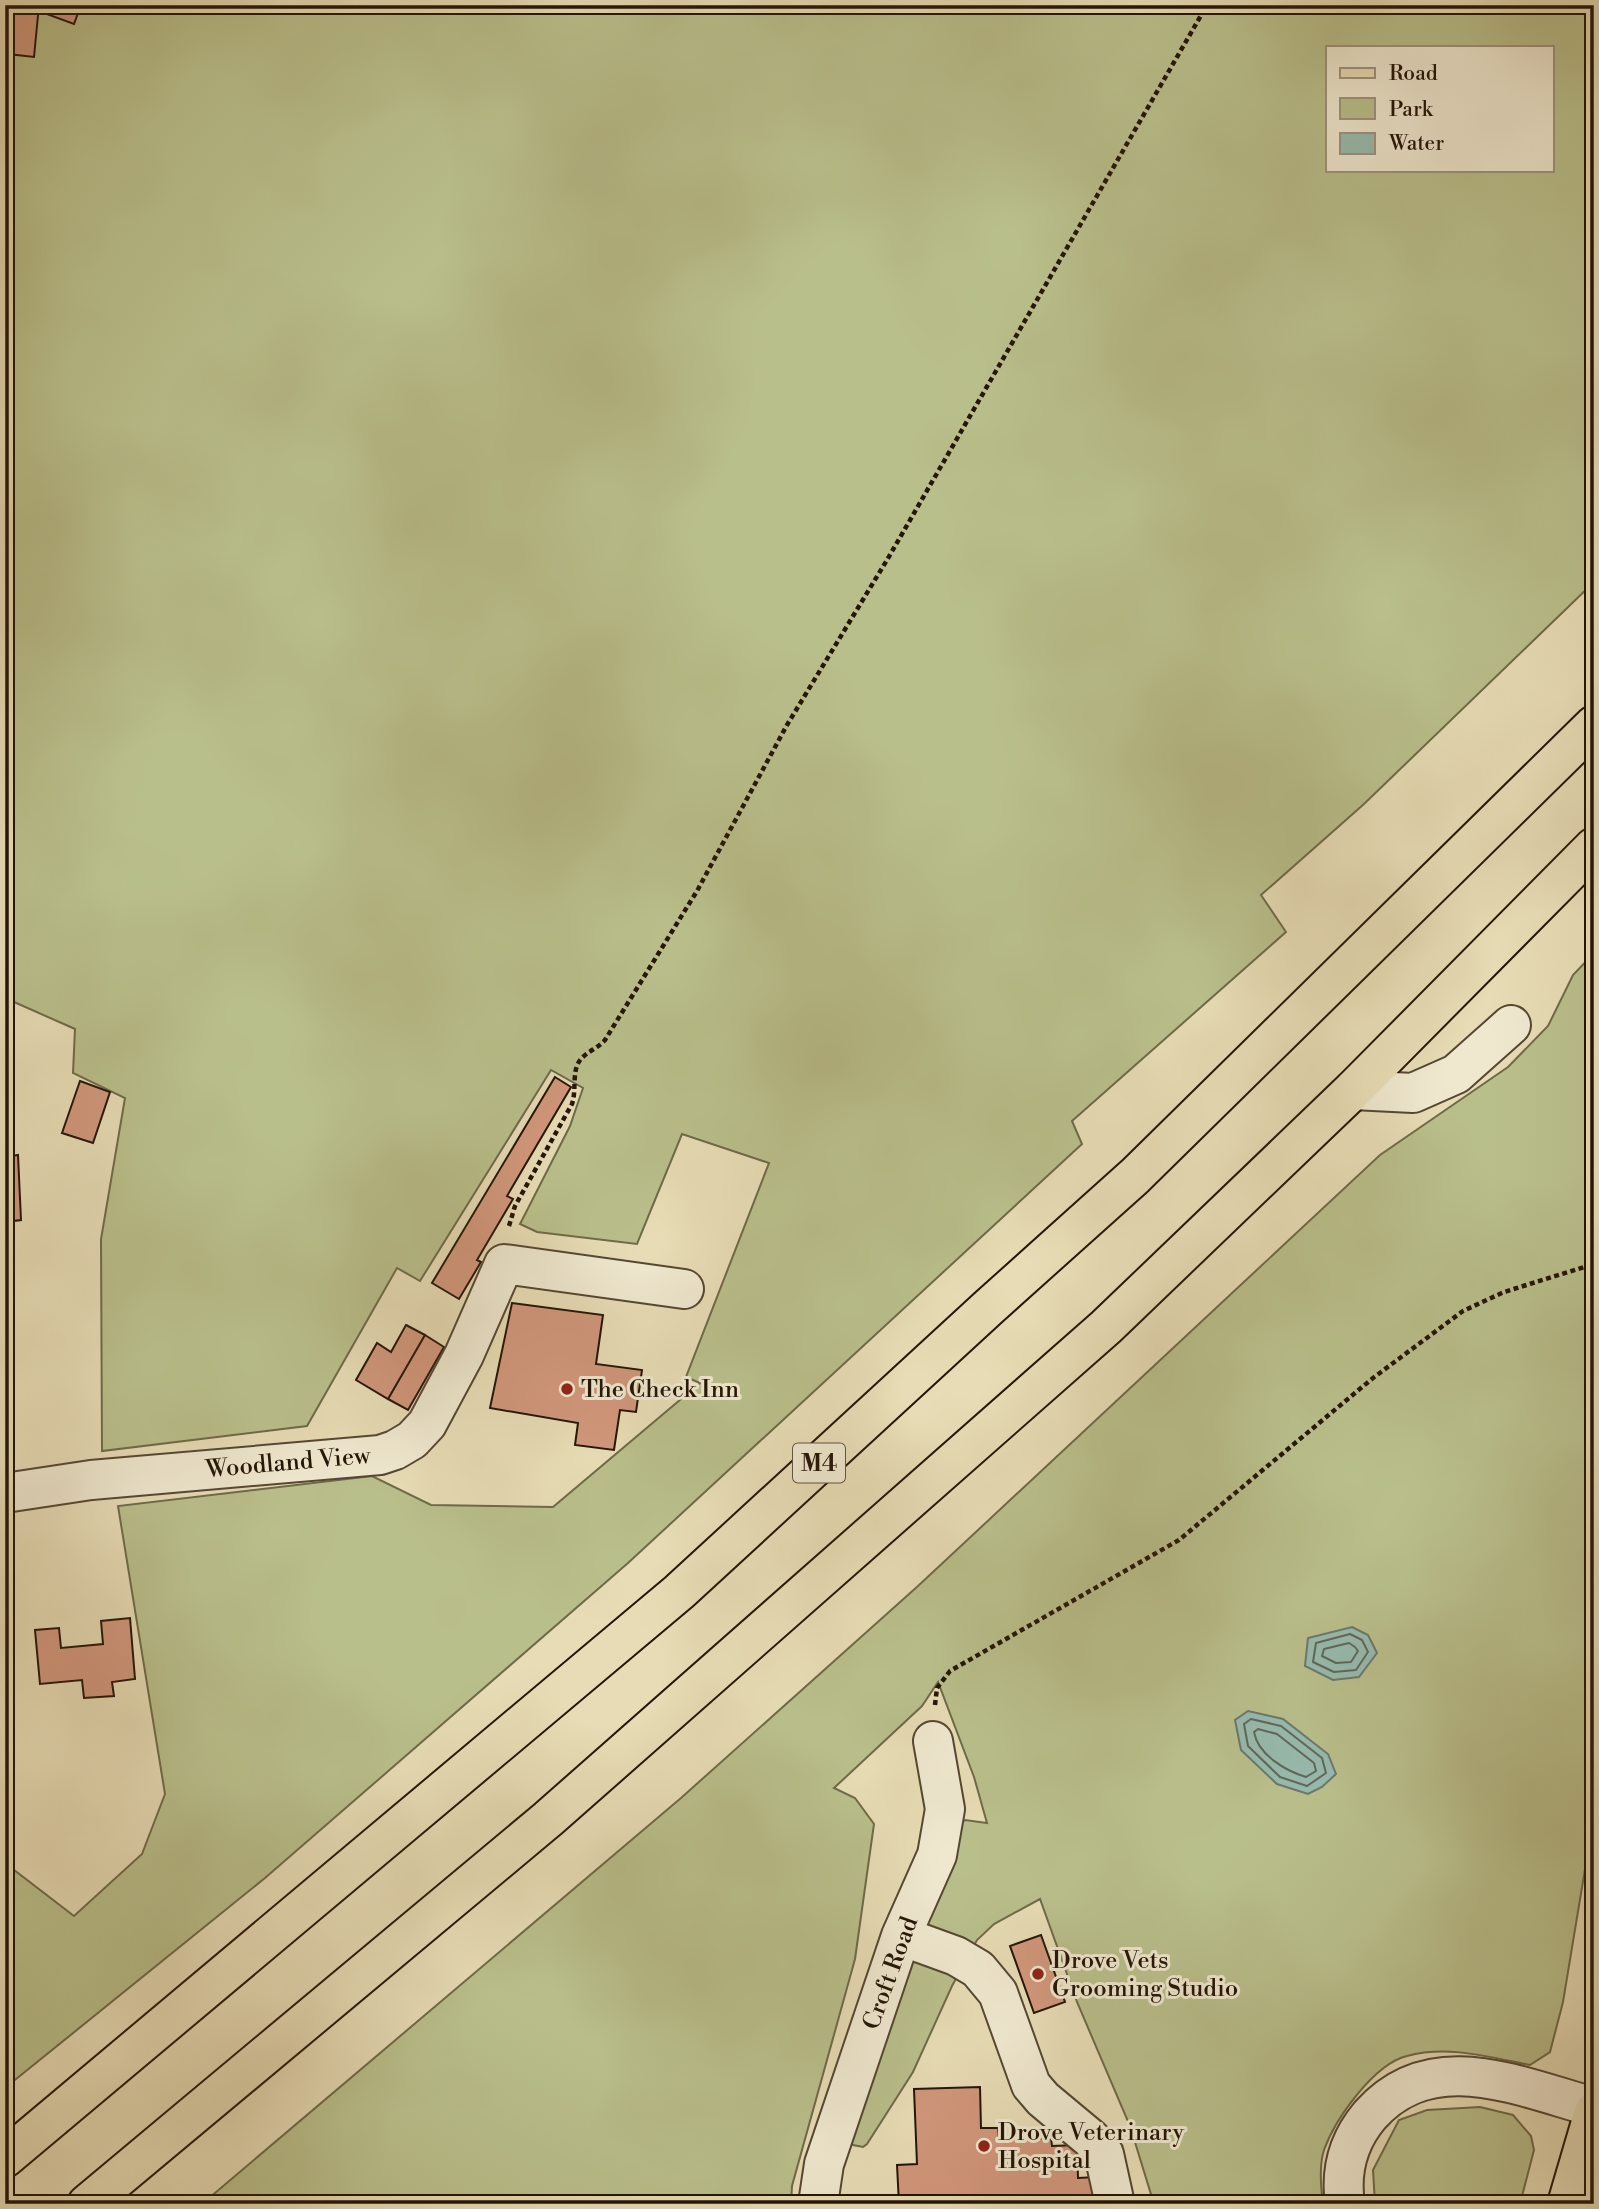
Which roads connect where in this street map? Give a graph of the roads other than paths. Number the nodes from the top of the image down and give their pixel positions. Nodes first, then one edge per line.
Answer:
1 (1594, 725) edge
2 (1594, 847) edge
3 (1511, 1024) dead end
4 (1353, 1090) junction
5 (684, 1289) dead end
6 (5, 1493) edge
7 (933, 1741) road end
8 (901, 1936) junction
9 (1594, 2110) edge
10 (5, 2158) edge
11 (88, 2204) edge
12 (818, 2204) edge
13 (1115, 2204) edge
14 (1345, 2204) edge
15 (1567, 2204) edge

1 - 10 main road, M4
2 - 4 main road
3 - 4 street
4 - 11 main road
5 - 6 street, Woodland View
7 - 8 street, Croft Road
8 - 12 street, Croft Road
8 - 13 street
9 - 14 street
9 - 15 main road

